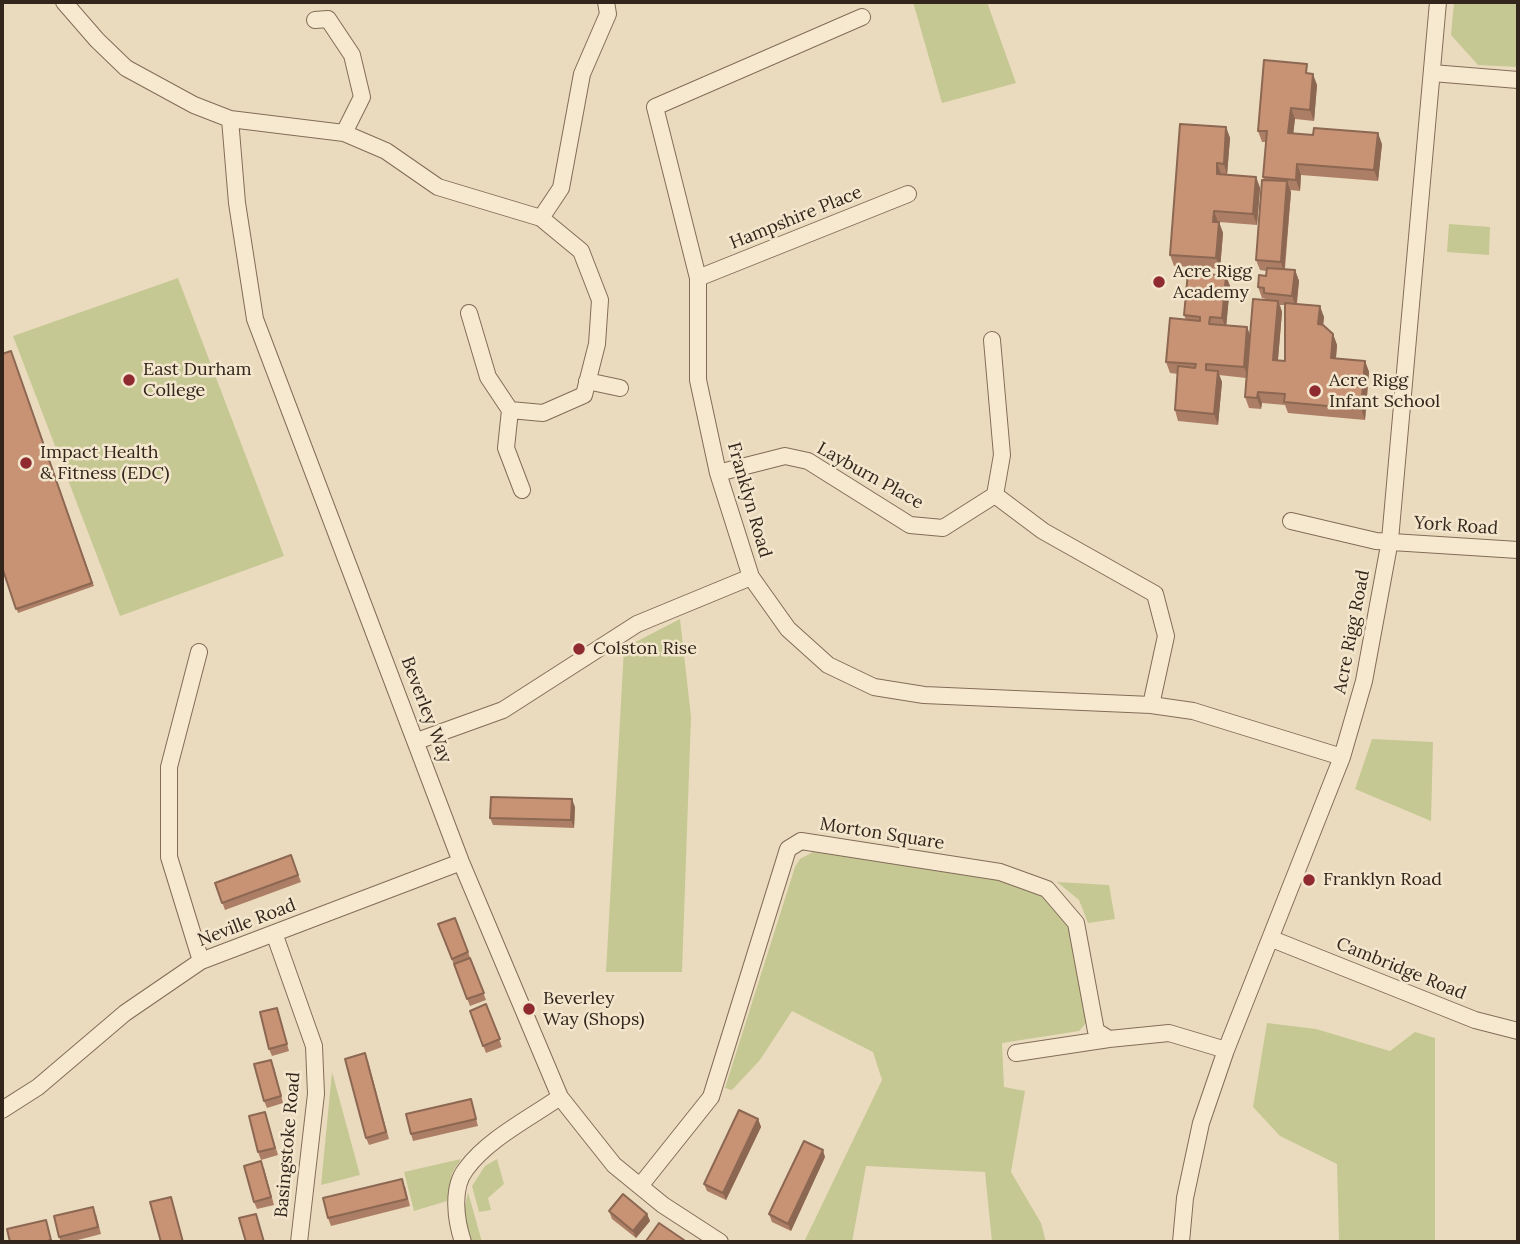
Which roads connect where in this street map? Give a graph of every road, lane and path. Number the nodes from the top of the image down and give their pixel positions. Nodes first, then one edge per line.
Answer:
1 (64, 2) edge
2 (606, 2) edge
3 (1438, 2) edge
4 (862, 17) dead end
5 (315, 20) dead end
6 (1432, 73) junction
7 (1518, 80) edge
8 (230, 119) junction
9 (344, 133) junction
10 (908, 194) dead end
11 (541, 218) junction
12 (698, 278) junction
13 (469, 313) dead end
14 (992, 340) dead end
15 (587, 382) junction
16 (620, 388) dead end
17 (510, 410) junction
18 (718, 473) junction
19 (522, 490) dead end
20 (995, 495) junction
21 (1290, 521) dead end
22 (1390, 540) junction
23 (1518, 550) edge
24 (751, 577) junction
25 (199, 652) dead end
26 (1151, 705) junction
27 (417, 741) junction
28 (1342, 757) junction
29 (461, 862) junction
30 (274, 933) junction
31 (1272, 939) junction
32 (201, 961) junction
33 (1518, 1031) edge
34 (1109, 1040) junction
35 (1226, 1050) junction
36 (1016, 1053) dead end
37 (560, 1097) junction
38 (2, 1110) edge
39 (640, 1186) junction
40 (299, 1242) edge
41 (463, 1242) edge
42 (720, 1242) edge
43 (1181, 1242) edge

1 - 8 street
2 - 11 street
3 - 6 street, Acre Rigg Road
4 - 12 street, Franklyn Road
5 - 9 street
6 - 7 street
6 - 22 street, Acre Rigg Road
8 - 9 street
8 - 27 street, Beverley Way
9 - 11 street
10 - 12 street, Hampshire Place
11 - 15 street
12 - 18 street, Franklyn Road
13 - 17 street
14 - 20 street
15 - 16 street
15 - 17 street
17 - 19 street
18 - 20 street, Layburn Place
18 - 24 street, Franklyn Road
20 - 26 street
21 - 22 street, York Road
22 - 23 street, York Road
22 - 28 street, Acre Rigg Road
24 - 26 street, Franklyn Road
24 - 27 street
25 - 32 street
26 - 28 street, Franklyn Road
27 - 29 street, Beverley Way
28 - 31 street, Acre Rigg Road
29 - 30 street, Neville Road
29 - 37 street, Beverley Way
30 - 32 street, Neville Road
30 - 40 street, Basingstoke Road
31 - 33 street, Cambridge Road
31 - 35 street, Acre Rigg Road
32 - 38 street, Neville Road
34 - 35 street
34 - 36 street
34 - 39 street, Morton Square
35 - 43 street, Acre Rigg Road
37 - 39 street, Beverley Way
37 - 41 street
39 - 42 street, Beverley Way

